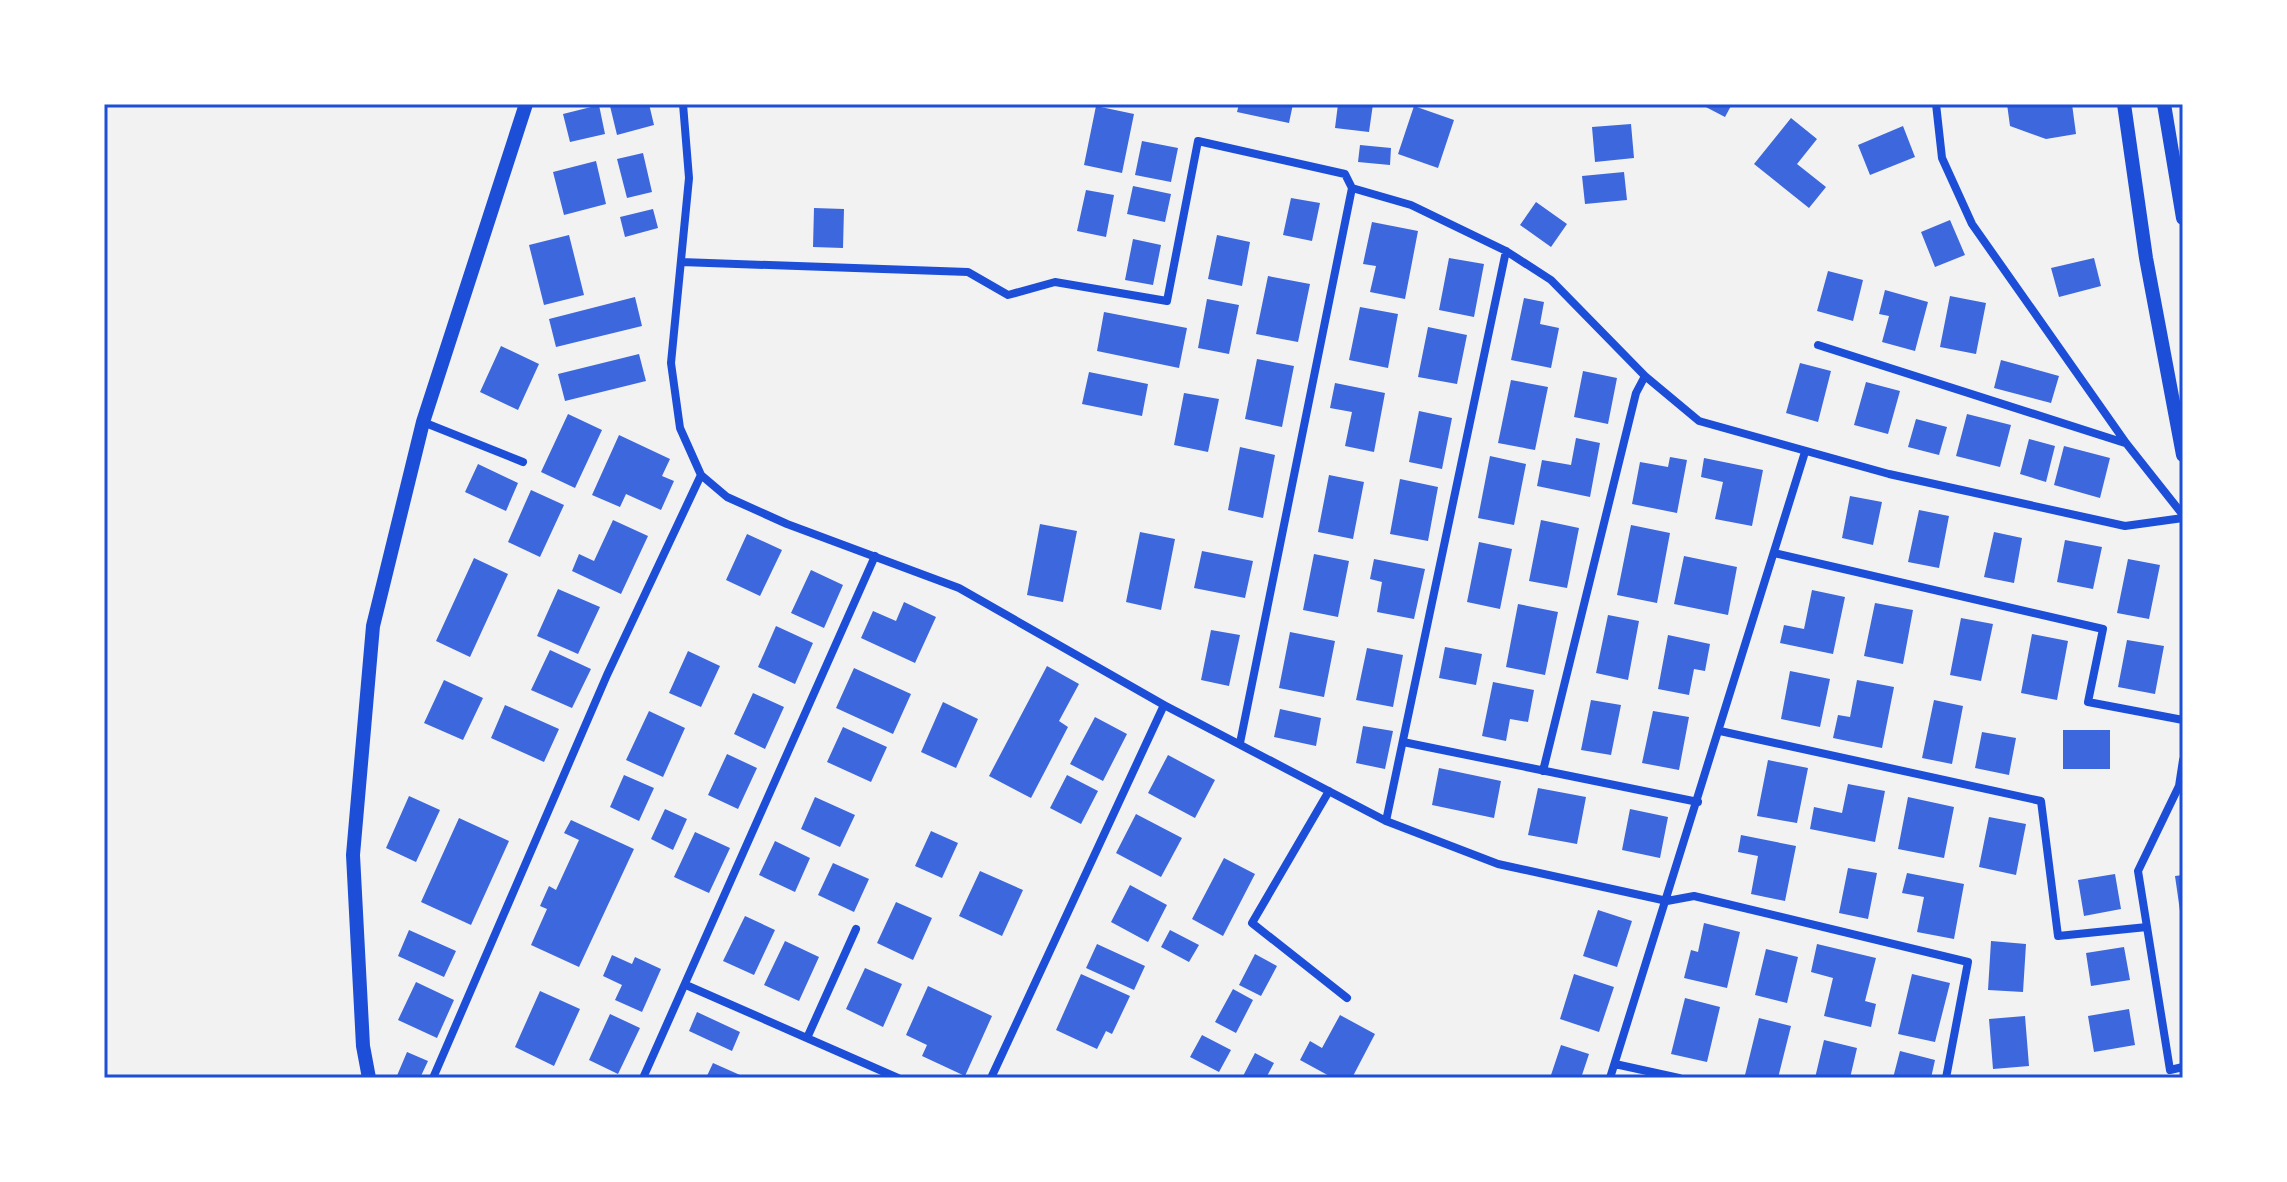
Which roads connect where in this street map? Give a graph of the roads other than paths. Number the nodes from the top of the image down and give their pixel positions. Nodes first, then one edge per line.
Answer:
1 (526, 104) edge
2 (683, 104) edge
3 (1936, 104) edge
4 (2124, 104) edge
5 (2164, 104) edge
6 (1352, 188) junction
7 (2183, 218) edge
8 (1506, 251) junction
9 (681, 262) junction
10 (1818, 345) dead end
11 (1645, 376) junction
12 (423, 422) junction
13 (2126, 443) junction
14 (1805, 452) junction
15 (2183, 455) edge
16 (523, 462) dead end
17 (701, 475) junction
18 (2183, 516) edge
19 (1774, 553) junction
20 (875, 556) junction
21 (1164, 705) junction
22 (2183, 720) edge
23 (1720, 731) junction
24 (1403, 742) junction
25 (1240, 743) junction
26 (2183, 760) edge
27 (1543, 771) junction
28 (1329, 791) junction
29 (1698, 802) junction
30 (1386, 821) junction
31 (1667, 901) junction
32 (2147, 927) junction
33 (856, 929) dead end
34 (686, 985) junction
35 (1347, 998) dead end
36 (807, 1038) junction
37 (1615, 1064) junction
38 (2183, 1067) edge
39 (2170, 1074) edge
40 (369, 1078) edge
41 (433, 1078) edge
42 (643, 1078) edge
43 (898, 1078) edge
44 (991, 1078) edge
45 (1610, 1078) edge
46 (1679, 1078) edge
47 (1946, 1078) edge

1 - 12 street
2 - 9 street
3 - 13 street
4 - 15 street
5 - 7 street
6 - 8 street
6 - 9 street
6 - 25 street
8 - 11 street
8 - 24 street
9 - 17 street
10 - 13 street
11 - 14 street
11 - 27 street
12 - 16 street
12 - 40 street
13 - 18 street
14 - 18 street
14 - 19 street
17 - 20 street
17 - 41 street
19 - 22 street
19 - 23 street
20 - 21 street
20 - 34 street
21 - 25 street
21 - 44 street
23 - 29 street
23 - 32 street
24 - 27 street
24 - 30 street
25 - 28 street
26 - 32 street
27 - 29 street
28 - 30 street
28 - 35 street
29 - 31 street
30 - 31 street
31 - 37 street
31 - 47 street
32 - 39 street
33 - 36 street
34 - 36 street
34 - 42 street
36 - 43 street
37 - 45 street
37 - 46 street
38 - 39 street

